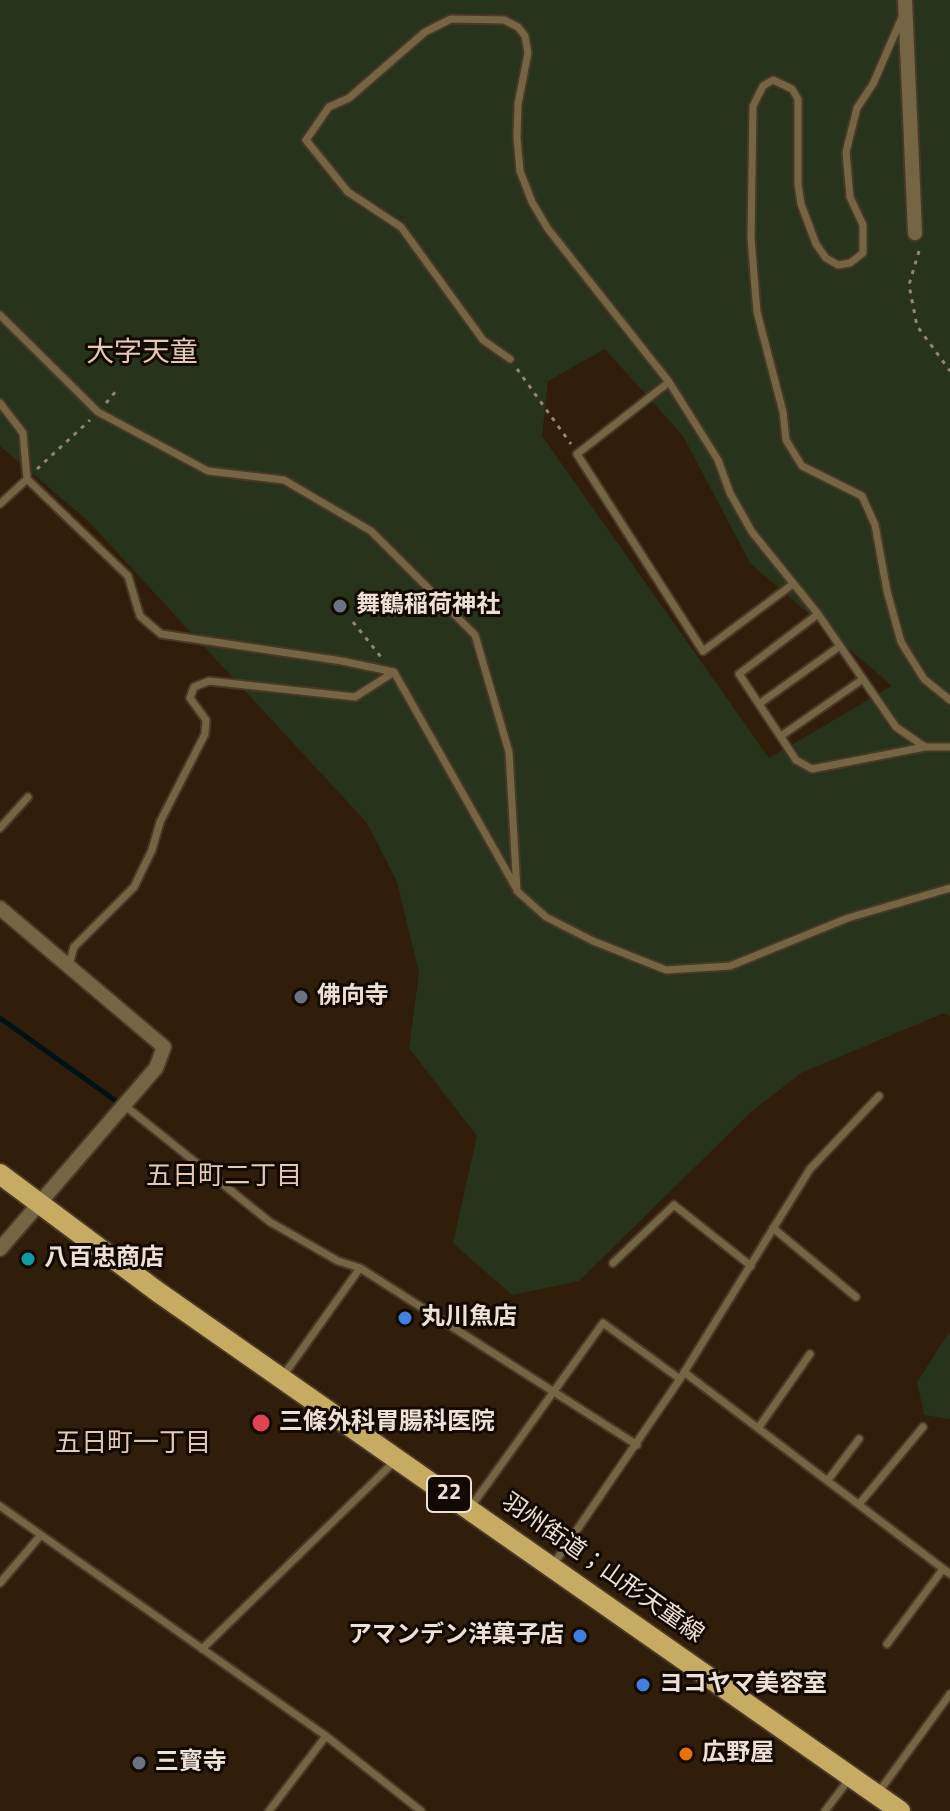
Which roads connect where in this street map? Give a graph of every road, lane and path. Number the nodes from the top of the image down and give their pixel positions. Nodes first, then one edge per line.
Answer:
1 (905, 5) edge
2 (915, 233) dead end
3 (919, 251) dead end
4 (0, 315) edge
5 (510, 359) joint
6 (950, 371) edge
7 (669, 382) junction
8 (117, 390) dead end
9 (0, 403) edge
10 (98, 412) junction
11 (577, 454) junction
12 (27, 479) junction
13 (0, 504) edge
14 (793, 584) junction
15 (818, 614) junction
16 (353, 622) dead end
17 (840, 646) junction
18 (394, 672) junction
19 (863, 679) junction
20 (950, 700) edge
21 (759, 704) junction
22 (781, 736) junction
23 (925, 747) junction
24 (950, 747) edge
25 (28, 797) dead end
26 (0, 828) edge
27 (950, 888) edge
28 (517, 891) junction
29 (0, 908) edge
30 (69, 965) junction
31 (879, 1096) dead end
32 (124, 1105) junction
33 (0, 1174) edge
34 (39, 1203) junction
35 (773, 1228) junction
36 (0, 1249) edge
37 (613, 1263) dead end
38 (751, 1266) junction
39 (360, 1268) junction
40 (856, 1297) dead end
41 (810, 1354) dead end
42 (682, 1376) junction
43 (282, 1378) junction
44 (556, 1390) junction
45 (759, 1427) junction
46 (923, 1427) dead end
47 (859, 1439) dead end
48 (637, 1445) junction
49 (397, 1459) junction
50 (828, 1480) junction
51 (860, 1503) junction
52 (0, 1506) edge
53 (470, 1509) junction
54 (41, 1535) junction
55 (553, 1565) junction
56 (946, 1572) edge
57 (0, 1583) edge
58 (887, 1644) dead end
59 (202, 1649) junction
60 (950, 1694) edge
61 (326, 1736) junction
62 (852, 1776) junction
63 (877, 1794) junction
64 (269, 1811) edge
65 (421, 1811) edge
66 (825, 1811) edge
67 (900, 1811) edge

1 - 2 street
1 - 20 lane
3 - 6 path
4 - 10 lane
5 - 7 lane
5 - 11 path
7 - 11 lane
7 - 14 lane
8 - 10 path
9 - 12 lane
10 - 12 path
10 - 28 lane
11 - 14 lane
12 - 13 lane
12 - 18 lane
14 - 15 lane
15 - 17 lane
15 - 21 lane
16 - 18 path
17 - 19 lane
17 - 21 lane
18 - 28 lane
18 - 30 lane
19 - 22 lane
19 - 23 lane
21 - 22 lane
22 - 23 lane
23 - 24 lane
25 - 26 lane
27 - 28 lane
29 - 30 street
30 - 32 street
31 - 35 lane
32 - 34 street
32 - 39 lane
33 - 34 main road, 羽州街道；山形天童線 / 22
34 - 36 street
34 - 43 main road, 羽州街道；山形天童線 / 22
35 - 38 lane
35 - 40 lane
37 - 38 lane
38 - 42 lane
39 - 43 lane
39 - 44 lane
41 - 45 lane
42 - 44 lane
42 - 45 lane
42 - 48 lane
43 - 49 main road, 羽州街道；山形天童線 / 22
44 - 48 lane
44 - 53 lane
45 - 50 lane
46 - 51 lane
47 - 50 lane
48 - 55 lane
49 - 53 main road, 羽州街道；山形天童線 / 22
49 - 59 lane
50 - 51 lane
51 - 56 lane
52 - 54 lane
53 - 55 main road, 羽州街道；山形天童線 / 22
54 - 57 lane
54 - 59 lane
55 - 62 main road, 羽州街道；山形天童線 / 22
56 - 58 lane
59 - 61 lane
60 - 63 lane
61 - 64 lane
61 - 65 lane
62 - 63 main road, 羽州街道；山形天童線 / 22
62 - 66 lane
63 - 67 main road, 羽州街道；山形天童線 / 22

